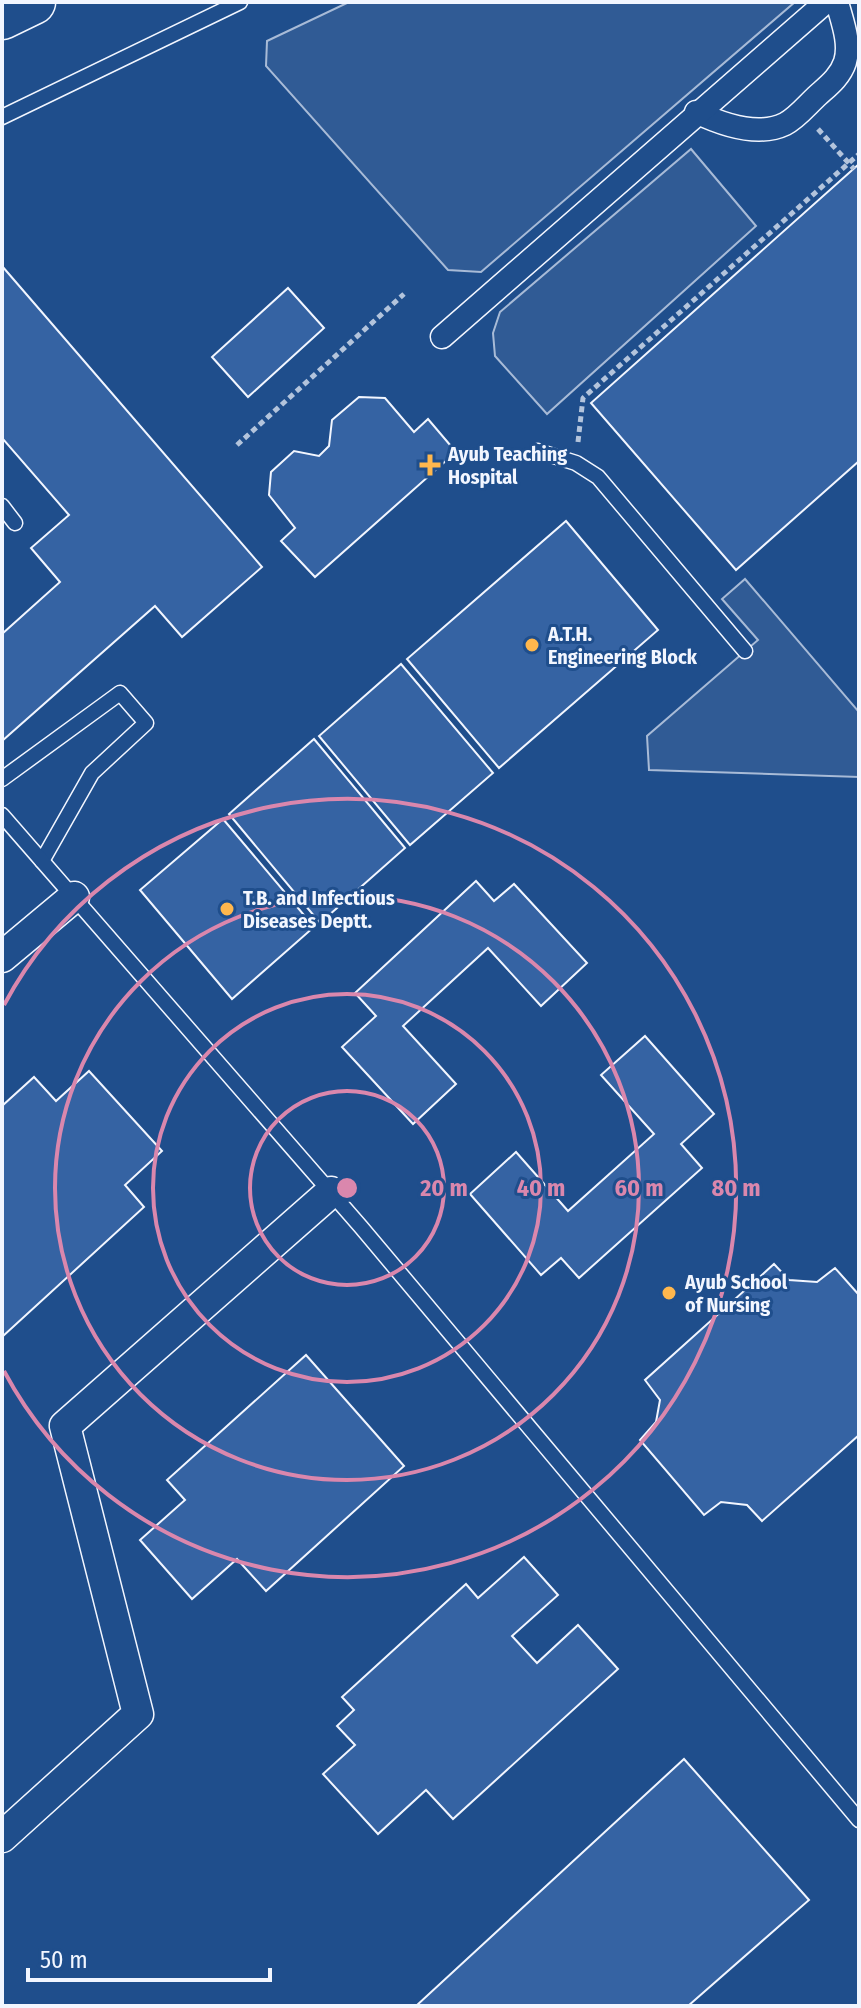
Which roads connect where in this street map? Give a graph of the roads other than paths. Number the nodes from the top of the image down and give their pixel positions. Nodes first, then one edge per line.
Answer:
1 (33, 2) edge
2 (240, 2) edge
3 (826, 2) edge
4 (837, 2) edge
5 (2, 17) edge
6 (696, 112) junction
7 (2, 117) edge
8 (442, 337) dead end
9 (538, 451) dead end
10 (2, 506) edge
11 (15, 523) dead end
12 (745, 651) dead end
13 (2, 779) edge
14 (2, 815) edge
15 (42, 861) junction
16 (74, 897) junction
17 (2, 957) edge
18 (331, 1192) junction
19 (859, 1820) edge
20 (2, 1837) edge

1 - 5 highway
2 - 7 lane
3 - 6 street
4 - 6 street
6 - 8 street
9 - 12 lane
10 - 11 lane
13 - 15 lane
14 - 15 lane
15 - 16 lane
16 - 17 street
16 - 18 lane
18 - 19 lane
18 - 20 street

